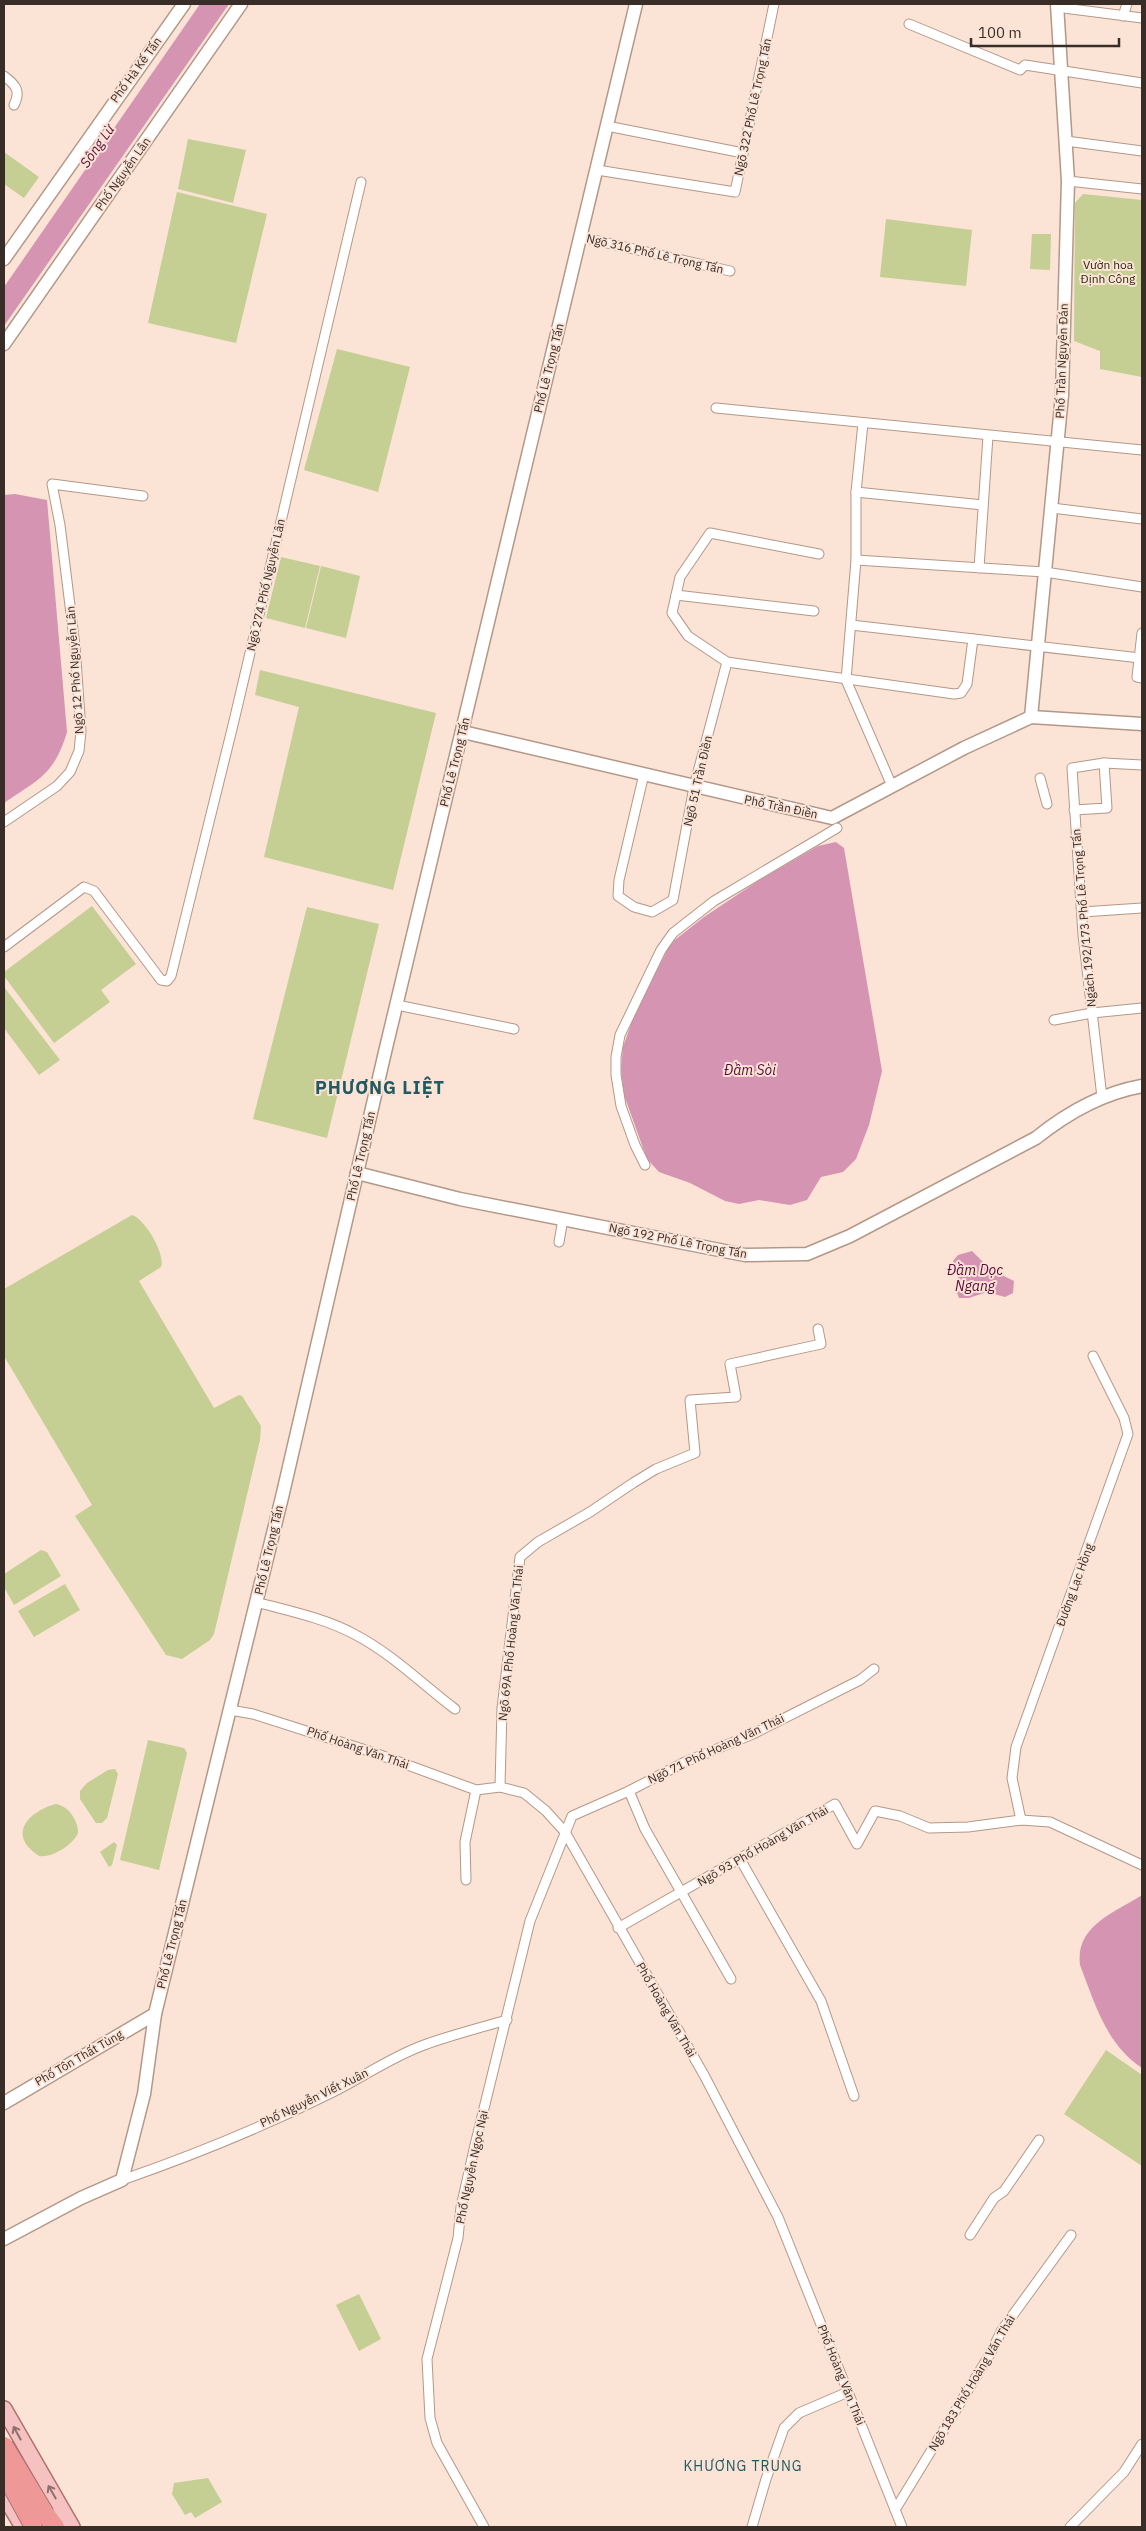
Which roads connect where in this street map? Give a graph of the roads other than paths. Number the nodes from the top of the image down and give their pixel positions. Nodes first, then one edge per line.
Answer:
1 (184, 4) edge
2 (241, 4) edge
3 (636, 4) edge
4 (774, 4) edge
5 (1126, 4) edge
6 (1056, 5) edge
7 (1123, 16) junction
8 (1142, 18) edge
9 (909, 24) dead end
10 (1061, 72) junction
11 (4, 76) edge
12 (1142, 83) edge
13 (14, 105) dead end
14 (607, 126) junction
15 (1066, 141) junction
16 (1142, 151) edge
17 (743, 153) junction
18 (597, 170) junction
19 (1068, 181) junction
20 (361, 182) dead end
21 (1142, 189) edge
22 (581, 237) junction
23 (4, 259) edge
24 (730, 271) dead end
25 (4, 344) edge
26 (716, 408) dead end
27 (863, 423) junction
28 (988, 436) junction
29 (1059, 441) junction
30 (1142, 450) edge
31 (856, 492) junction
32 (143, 496) dead end
33 (984, 505) junction
34 (1052, 508) junction
35 (1142, 519) edge
36 (819, 554) dead end
37 (856, 560) junction
38 (979, 568) junction
39 (1044, 572) junction
40 (1142, 587) edge
41 (676, 595) junction
42 (814, 611) dead end
43 (851, 625) junction
44 (1142, 634) edge
45 (973, 640) junction
46 (1039, 646) junction
47 (1140, 658) junction
48 (727, 662) junction
49 (1142, 678) edge
50 (846, 680) junction
51 (1032, 717) junction
52 (1142, 724) edge
53 (463, 732) junction
54 (1104, 763) junction
55 (1142, 765) edge
56 (644, 774) junction
57 (1040, 778) dead end
58 (694, 786) junction
59 (892, 786) junction
60 (1047, 804) dead end
61 (1074, 810) junction
62 (4, 822) edge
63 (837, 828) dead end
64 (1142, 908) edge
65 (1082, 912) junction
66 (4, 947) edge
67 (396, 1005) junction
68 (1142, 1008) edge
69 (1092, 1013) junction
70 (1054, 1020) dead end
71 (514, 1029) dead end
72 (1142, 1086) edge
73 (1102, 1097) junction
74 (645, 1165) dead end
75 (357, 1173) junction
76 (563, 1219) junction
77 (559, 1242) dead end
78 (818, 1329) dead end
79 (1093, 1356) dead end
80 (256, 1602) junction
81 (874, 1669) dead end
82 (455, 1709) dead end
83 (230, 1710) junction
84 (500, 1787) junction
85 (476, 1790) junction
86 (629, 1791) junction
87 (1022, 1820) junction
88 (565, 1832) junction
89 (740, 1859) junction
90 (1142, 1865) edge
91 (466, 1880) dead end
92 (682, 1892) junction
93 (618, 1928) junction
94 (731, 1979) dead end
95 (155, 2014) junction
96 (507, 2020) junction
97 (854, 2096) dead end
98 (4, 2103) edge
99 (1039, 2140) dead end
100 (122, 2180) junction
101 (1071, 2235) dead end
102 (970, 2236) dead end
103 (4, 2239) edge
104 (848, 2392) junction
105 (4, 2409) edge
106 (4, 2446) edge
107 (1141, 2448) edge
108 (31, 2458) junction
109 (4, 2472) edge
110 (4, 2495) edge
111 (894, 2510) junction
112 (38, 2524) edge
113 (72, 2527) edge
114 (484, 2527) edge
115 (752, 2527) edge
116 (902, 2527) edge
117 (1070, 2527) edge

1 - 23 street, Phố Hà Kế Tấn
2 - 25 street, Phố Nguyễn Lân
3 - 14 street, Phố Lê Trọng Tấn
4 - 17 street, Ngõ 322 Phố Lê Trọng Tấn
5 - 7 street
6 - 7 street
6 - 10 street, Phố Trần Nguyên Đán
7 - 8 street
9 - 10 street
10 - 12 street
10 - 15 street, Phố Trần Nguyên Đán
11 - 13 street
14 - 17 street
14 - 18 street, Phố Lê Trọng Tấn
15 - 16 street
15 - 19 street, Phố Trần Nguyên Đán
17 - 18 street, Ngõ 322 Phố Lê Trọng Tấn
18 - 22 street, Phố Lê Trọng Tấn
19 - 21 street
19 - 29 street, Phố Trần Nguyên Đán
20 - 66 street, Ngõ 274 Phố Nguyễn Lân
22 - 24 street, Ngõ 316 Phố Lê Trọng Tấn
22 - 53 street, Phố Lê Trọng Tấn
26 - 27 street
27 - 28 street
27 - 31 street
28 - 29 street
28 - 33 street
29 - 30 street
29 - 34 street, Phố Trần Nguyên Đán
31 - 33 street
31 - 37 street
32 - 62 street, Ngõ 12 Phố Nguyễn Lân
33 - 38 street
34 - 35 street
34 - 39 street, Phố Trần Nguyên Đán
36 - 41 street
37 - 38 street
37 - 43 street
38 - 39 street
39 - 40 street
39 - 46 street, Phố Trần Nguyên Đán
41 - 42 street
41 - 48 street
43 - 45 street
43 - 50 street
44 - 47 street
45 - 46 street
45 - 50 street
46 - 47 street
46 - 51 street, Phố Trần Nguyên Đán
47 - 49 street
48 - 50 street
48 - 58 street, Ngõ 51 Trần Điền
50 - 59 street
51 - 52 street, Phố Trần Điền
51 - 59 street, Phố Trần Điền
53 - 56 street, Phố Trần Điền
53 - 67 street, Phố Lê Trọng Tấn
54 - 55 street
54 - 61 street, Ngách 192/173 Phố Lê Trọng Tấn
54 - 61 street
56 - 58 street, Phố Trần Điền
56 - 58 street, Ngõ 51 Trần Điền
57 - 60 street
58 - 59 street, Phố Trần Điền
61 - 65 street, Ngách 192/173 Phố Lê Trọng Tấn
63 - 74 street
64 - 65 street
65 - 69 street, Ngách 192/173 Phố Lê Trọng Tấn
67 - 71 street
67 - 75 street, Phố Lê Trọng Tấn
68 - 69 street
69 - 70 street
69 - 73 street, Ngách 192/173 Phố Lê Trọng Tấn
72 - 73 street, Ngõ 192 Phố Lê Trọng Tấn
73 - 76 street, Ngõ 192 Phố Lê Trọng Tấn
75 - 76 street, Ngõ 192 Phố Lê Trọng Tấn
75 - 80 street, Phố Lê Trọng Tấn
76 - 77 street
78 - 84 street, Ngõ 69A Phố Hoàng Văn Thái
79 - 87 street, Đường Lạc Hồng
80 - 82 street
80 - 83 street, Phố Lê Trọng Tấn
81 - 86 street, Ngõ 71 Phố Hoàng Văn Thái
83 - 85 street, Phố Hoàng Văn Thái
83 - 95 street, Phố Lê Trọng Tấn
84 - 85 street, Phố Hoàng Văn Thái
84 - 88 street, Phố Hoàng Văn Thái
85 - 91 street
86 - 88 street, Ngõ 71 Phố Hoàng Văn Thái
86 - 92 street
87 - 89 street, Ngõ 93 Phố Hoàng Văn Thái
87 - 90 street
88 - 93 street, Phố Hoàng Văn Thái
88 - 96 street, Phố Nguyễn Ngọc Nại
89 - 92 street, Ngõ 93 Phố Hoàng Văn Thái
89 - 97 street
92 - 93 street, Ngõ 93 Phố Hoàng Văn Thái
92 - 94 street
93 - 104 street, Phố Hoàng Văn Thái
95 - 98 street, Phố Tôn Thất Tùng
95 - 100 street, Phố Lê Trọng Tấn
96 - 100 street, Phố Nguyễn Viết Xuân
96 - 114 street, Phố Nguyễn Ngọc Nại
99 - 102 street
100 - 103 street
101 - 111 street, Ngõ 183 Phố Hoàng Văn Thái
104 - 111 street, Phố Hoàng Văn Thái
104 - 115 street
108 -> 105 main road
106 - 112 highway, bridge
107 - 117 street
108 - 109 main road
113 -> 108 main road
109 - 112 highway, bridge
110 - 112 main road
111 - 116 street, Phố Hoàng Văn Thái

